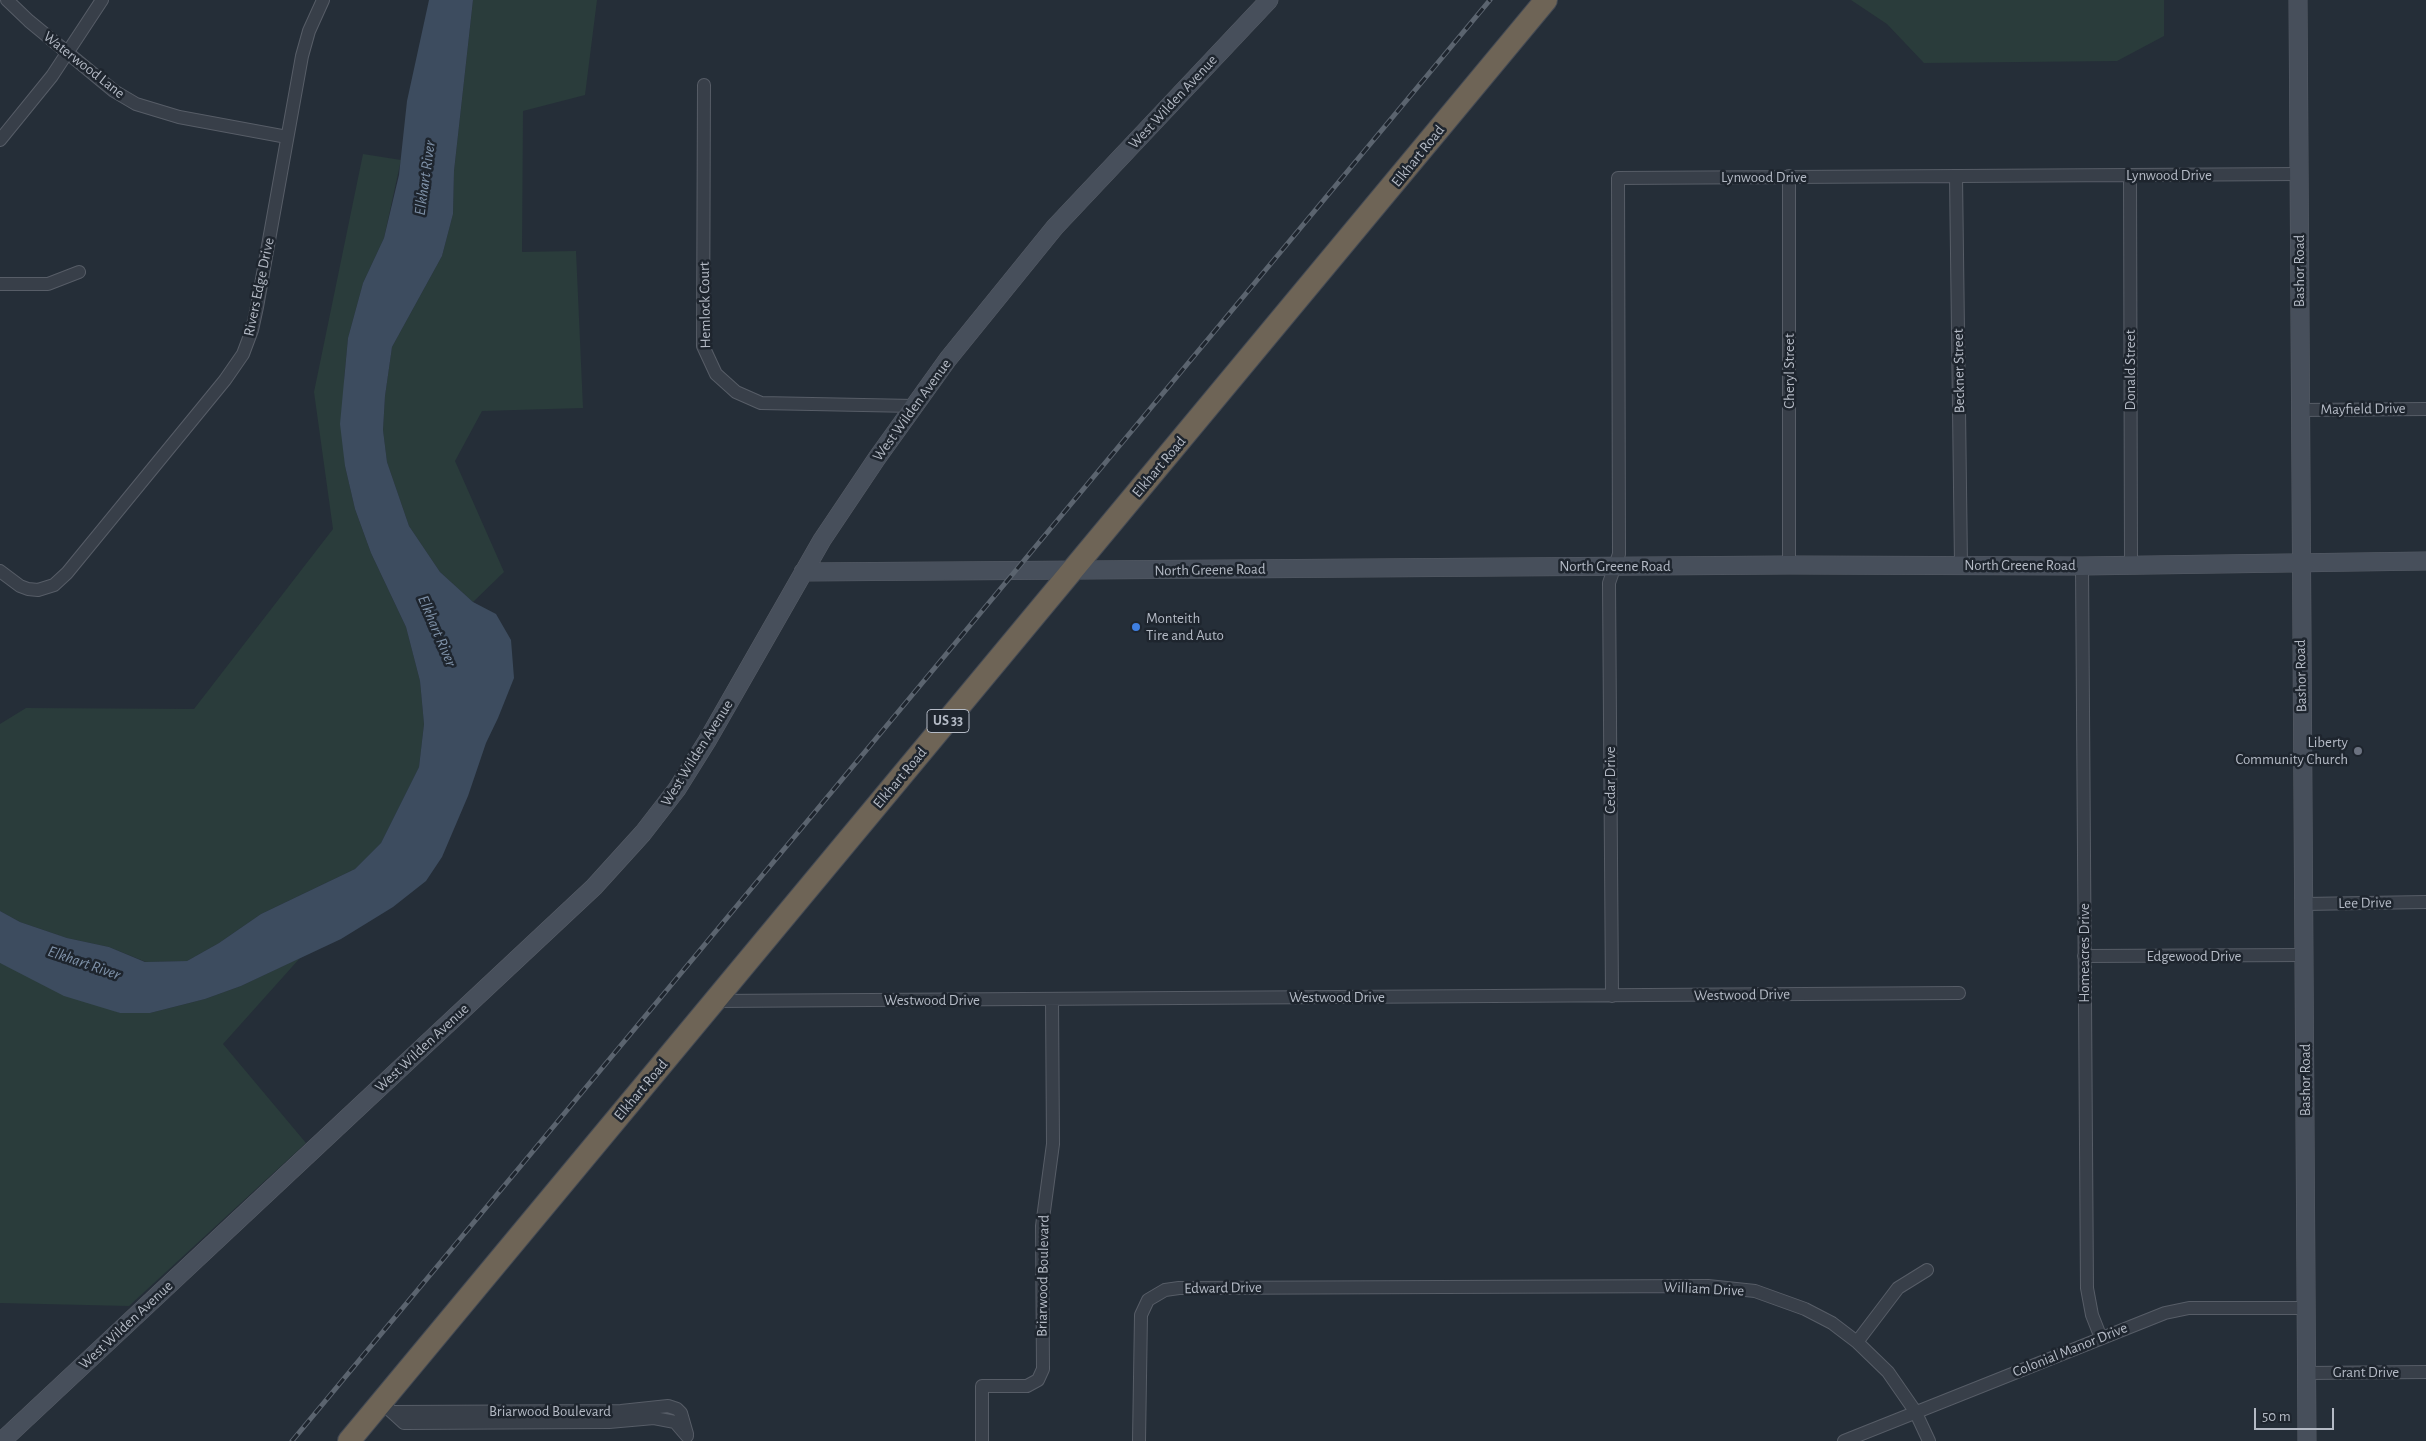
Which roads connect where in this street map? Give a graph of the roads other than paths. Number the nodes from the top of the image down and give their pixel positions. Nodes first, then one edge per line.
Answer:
1 (7, 0) edge
2 (102, 0) edge
3 (323, 0) edge
4 (1269, 0) edge
5 (1546, 0) edge
6 (2298, 0) edge
7 (69, 53) junction
8 (704, 85) dead end
9 (288, 137) junction
10 (0, 140) edge
11 (2299, 174) junction
12 (2130, 175) junction
13 (1789, 176) junction
14 (1956, 176) junction
15 (79, 272) dead end
16 (0, 284) edge
17 (914, 406) junction
18 (2426, 409) edge
19 (2299, 410) junction
20 (2426, 561) edge
21 (2300, 564) junction
22 (1790, 565) junction
23 (1961, 565) junction
24 (2131, 565) junction
25 (1615, 566) junction
26 (2082, 566) junction
27 (0, 571) edge
28 (1072, 571) junction
29 (804, 572) junction
30 (2426, 902) edge
31 (2304, 904) junction
32 (2084, 956) junction
33 (2304, 956) junction
34 (1959, 993) dead end
35 (1612, 996) junction
36 (1052, 999) junction
37 (715, 1001) junction
38 (1927, 1270) dead end
39 (1444, 1287) joint
40 (2306, 1308) junction
41 (2101, 1338) junction
42 (1858, 1342) junction
43 (2426, 1372) edge
44 (2306, 1373) junction
45 (387, 1407) junction
46 (1915, 1411) junction
47 (687, 1439) edge
48 (2, 1441) edge
49 (349, 1441) edge
50 (982, 1441) edge
51 (1139, 1441) edge
52 (1844, 1441) edge
53 (1929, 1441) edge
54 (2306, 1441) edge

1 - 7 street, Waterwood Lane
2 - 7 street
3 - 9 street, Rivers Edge Drive
4 - 17 street, West Wilden Avenue
5 - 28 highway, Elkhart Road / US 33
6 - 11 street, Bashor Road
7 - 9 street, Waterwood Lane
7 - 10 street
8 - 17 street, Hemlock Court
9 - 27 street, Rivers Edge Drive
11 - 12 street, Lynwood Drive
11 - 19 street, Bashor Road
12 - 14 street, Lynwood Drive
12 - 24 street, Donald Street
13 - 14 street, Lynwood Drive
13 - 22 street, Cheryl Street
13 - 25 street, Lynwood Drive
14 - 23 street, Beckner Street
15 - 16 street
17 - 29 street, West Wilden Avenue
18 - 19 street, Mayfield Drive
19 - 21 street, Bashor Road
20 - 21 street, North Greene Road
21 - 24 street, North Greene Road
21 - 31 street, Bashor Road
22 - 23 street, North Greene Road
22 - 25 street, North Greene Road
23 - 26 street, North Greene Road
24 - 26 street, North Greene Road
25 - 28 street, North Greene Road
25 - 35 street, Cedar Drive
26 - 32 street, Homeacres Drive
28 - 29 street, North Greene Road
28 - 37 highway, Elkhart Road / US 33
29 - 48 street, West Wilden Avenue
30 - 31 street, Lee Drive
31 - 33 street, Bashor Road
32 - 33 street, Edgewood Drive
32 - 41 street, Homeacres Drive
33 - 40 street, Bashor Road
34 - 35 street, Westwood Drive
35 - 36 street, Westwood Drive
36 - 37 street, Westwood Drive
36 - 50 street, Briarwood Boulevard
37 - 45 highway, Elkhart Road / US 33
38 - 42 street
39 - 42 street, William Drive
39 - 51 street, Edward Drive
40 - 41 street, Colonial Manor Drive
40 - 44 street, Bashor Road
41 - 46 street, Colonial Manor Drive
42 - 46 street, William Drive
43 - 44 street, Grant Drive
44 - 54 street, Bashor Road
45 - 47 street, Briarwood Boulevard
45 - 49 highway, Elkhart Road / US 33
46 - 52 street, Colonial Manor Drive
46 - 53 street, William Drive

